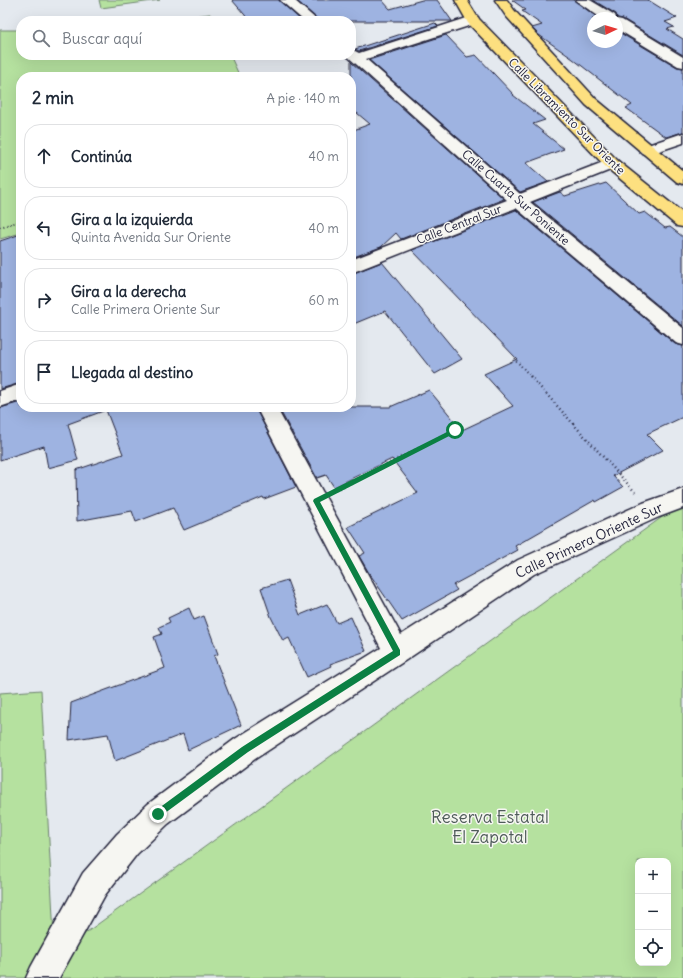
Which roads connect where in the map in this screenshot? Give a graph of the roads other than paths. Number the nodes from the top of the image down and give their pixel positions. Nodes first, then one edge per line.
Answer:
1 (286, 0) edge
2 (461, 0) edge
3 (501, 0) edge
4 (581, 0) edge
5 (600, 12) edge
6 (306, 16) edge
7 (473, 20) junction
8 (623, 27) edge
9 (356, 54) edge
10 (356, 57) edge
11 (683, 63) edge
12 (683, 138) edge
13 (647, 150) junction
14 (612, 164) junction
15 (683, 179) edge
16 (518, 201) junction
17 (683, 222) edge
18 (356, 265) edge
19 (683, 338) edge
20 (16, 394) edge
21 (0, 399) edge
22 (269, 412) edge
23 (683, 498) edge
24 (397, 652) junction
25 (42, 978) edge

1 - 6 street
2 - 7 main road, Calle Libramiento Sur Oriente
3 - 13 main road, Calle Libramiento Sur Oriente
4 - 5 street
7 - 9 street
7 - 14 main road, Calle Libramiento Sur Oriente
8 - 11 street
10 - 16 street, Calle Cuarta Sur Poniente
12 - 13 street
13 - 15 main road, Calle Libramiento Sur Oriente
14 - 16 street, Calle Central Sur
14 - 17 main road, Calle Libramiento Sur Oriente
16 - 18 street, Calle Central Sur
16 - 19 street, Calle Cuarta Sur Poniente
20 - 21 street
22 - 24 street
23 - 24 street, Calle Primera Oriente Sur
24 - 25 street, Calle Primera Oriente Sur

